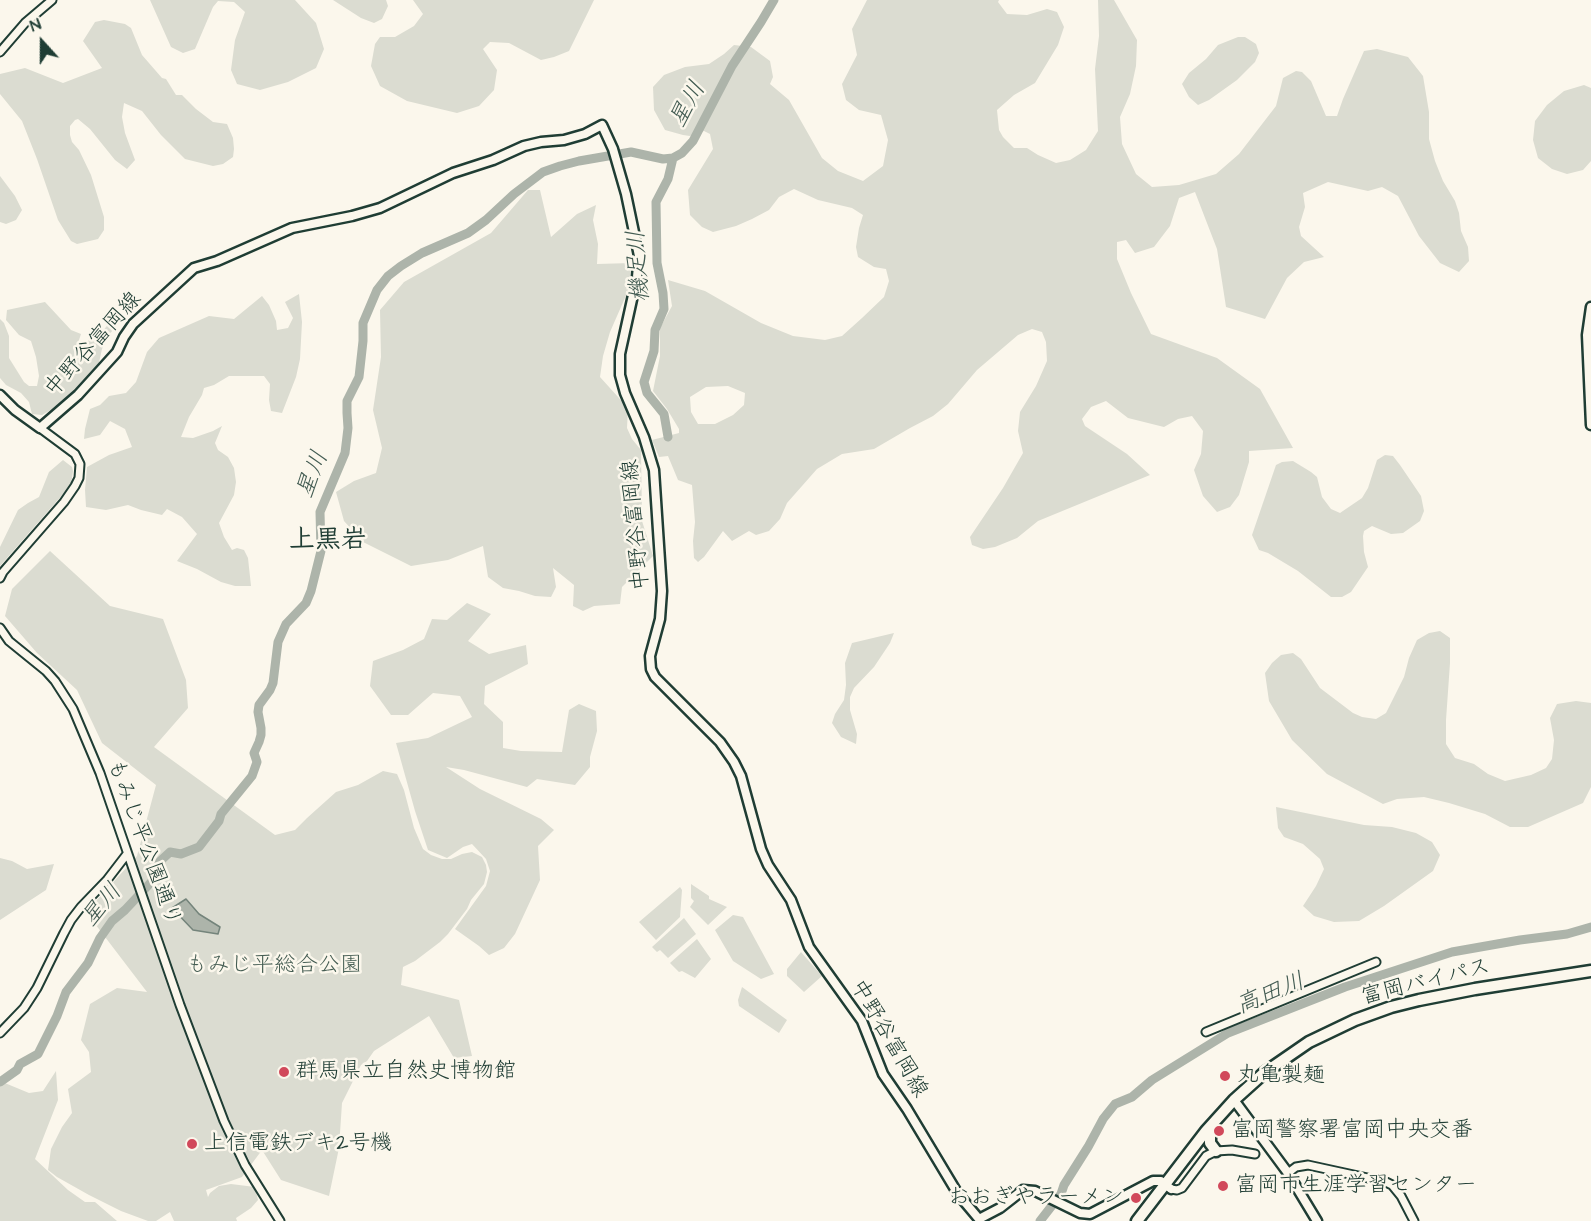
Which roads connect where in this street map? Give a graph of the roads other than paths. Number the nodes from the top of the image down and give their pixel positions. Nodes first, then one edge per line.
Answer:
1 (52, 0) edge
2 (0, 52) edge
3 (1591, 307) edge
4 (0, 395) edge
5 (1591, 425) edge
6 (39, 428) junction
7 (0, 578) edge
8 (0, 628) edge
9 (127, 854) junction
10 (1376, 962) dead end
11 (1591, 971) edge
12 (1591, 977) edge
13 (1206, 1032) dead end
14 (0, 1033) edge
15 (1236, 1102) junction
16 (1210, 1134) junction
17 (1216, 1151) junction
18 (1255, 1154) dead end
19 (1288, 1173) junction
20 (1144, 1186) junction
21 (1168, 1186) junction
22 (1150, 1204) junction
23 (978, 1220) edge
24 (280, 1221) edge
25 (1137, 1221) edge
26 (1145, 1221) edge
27 (1317, 1221) edge
28 (1413, 1221) edge

1 - 2 street
3 - 5 main road
4 - 6 main road, 中野谷富岡線
6 - 7 street
6 - 23 main road, 中野谷富岡線
8 - 9 street, もみじ平公園通り
9 - 14 street
9 - 24 street, もみじ平公園通り
10 - 13 street
11 - 15 highway, 富岡バイパス
12 - 15 highway, 富岡バイパス
15 - 16 highway, 富岡バイパス
15 - 19 main road
15 - 21 highway, 富岡バイパス
16 - 17 highway
16 - 21 highway, 富岡バイパス
17 - 18 street
17 - 21 street
19 - 27 main road
19 - 28 street
20 - 21 main road, 中野谷富岡線
20 - 22 main road
20 - 23 main road, 中野谷富岡線
21 - 22 highway, 富岡バイパス
21 - 26 highway, 富岡バイパス
22 - 25 highway, 富岡バイパス

